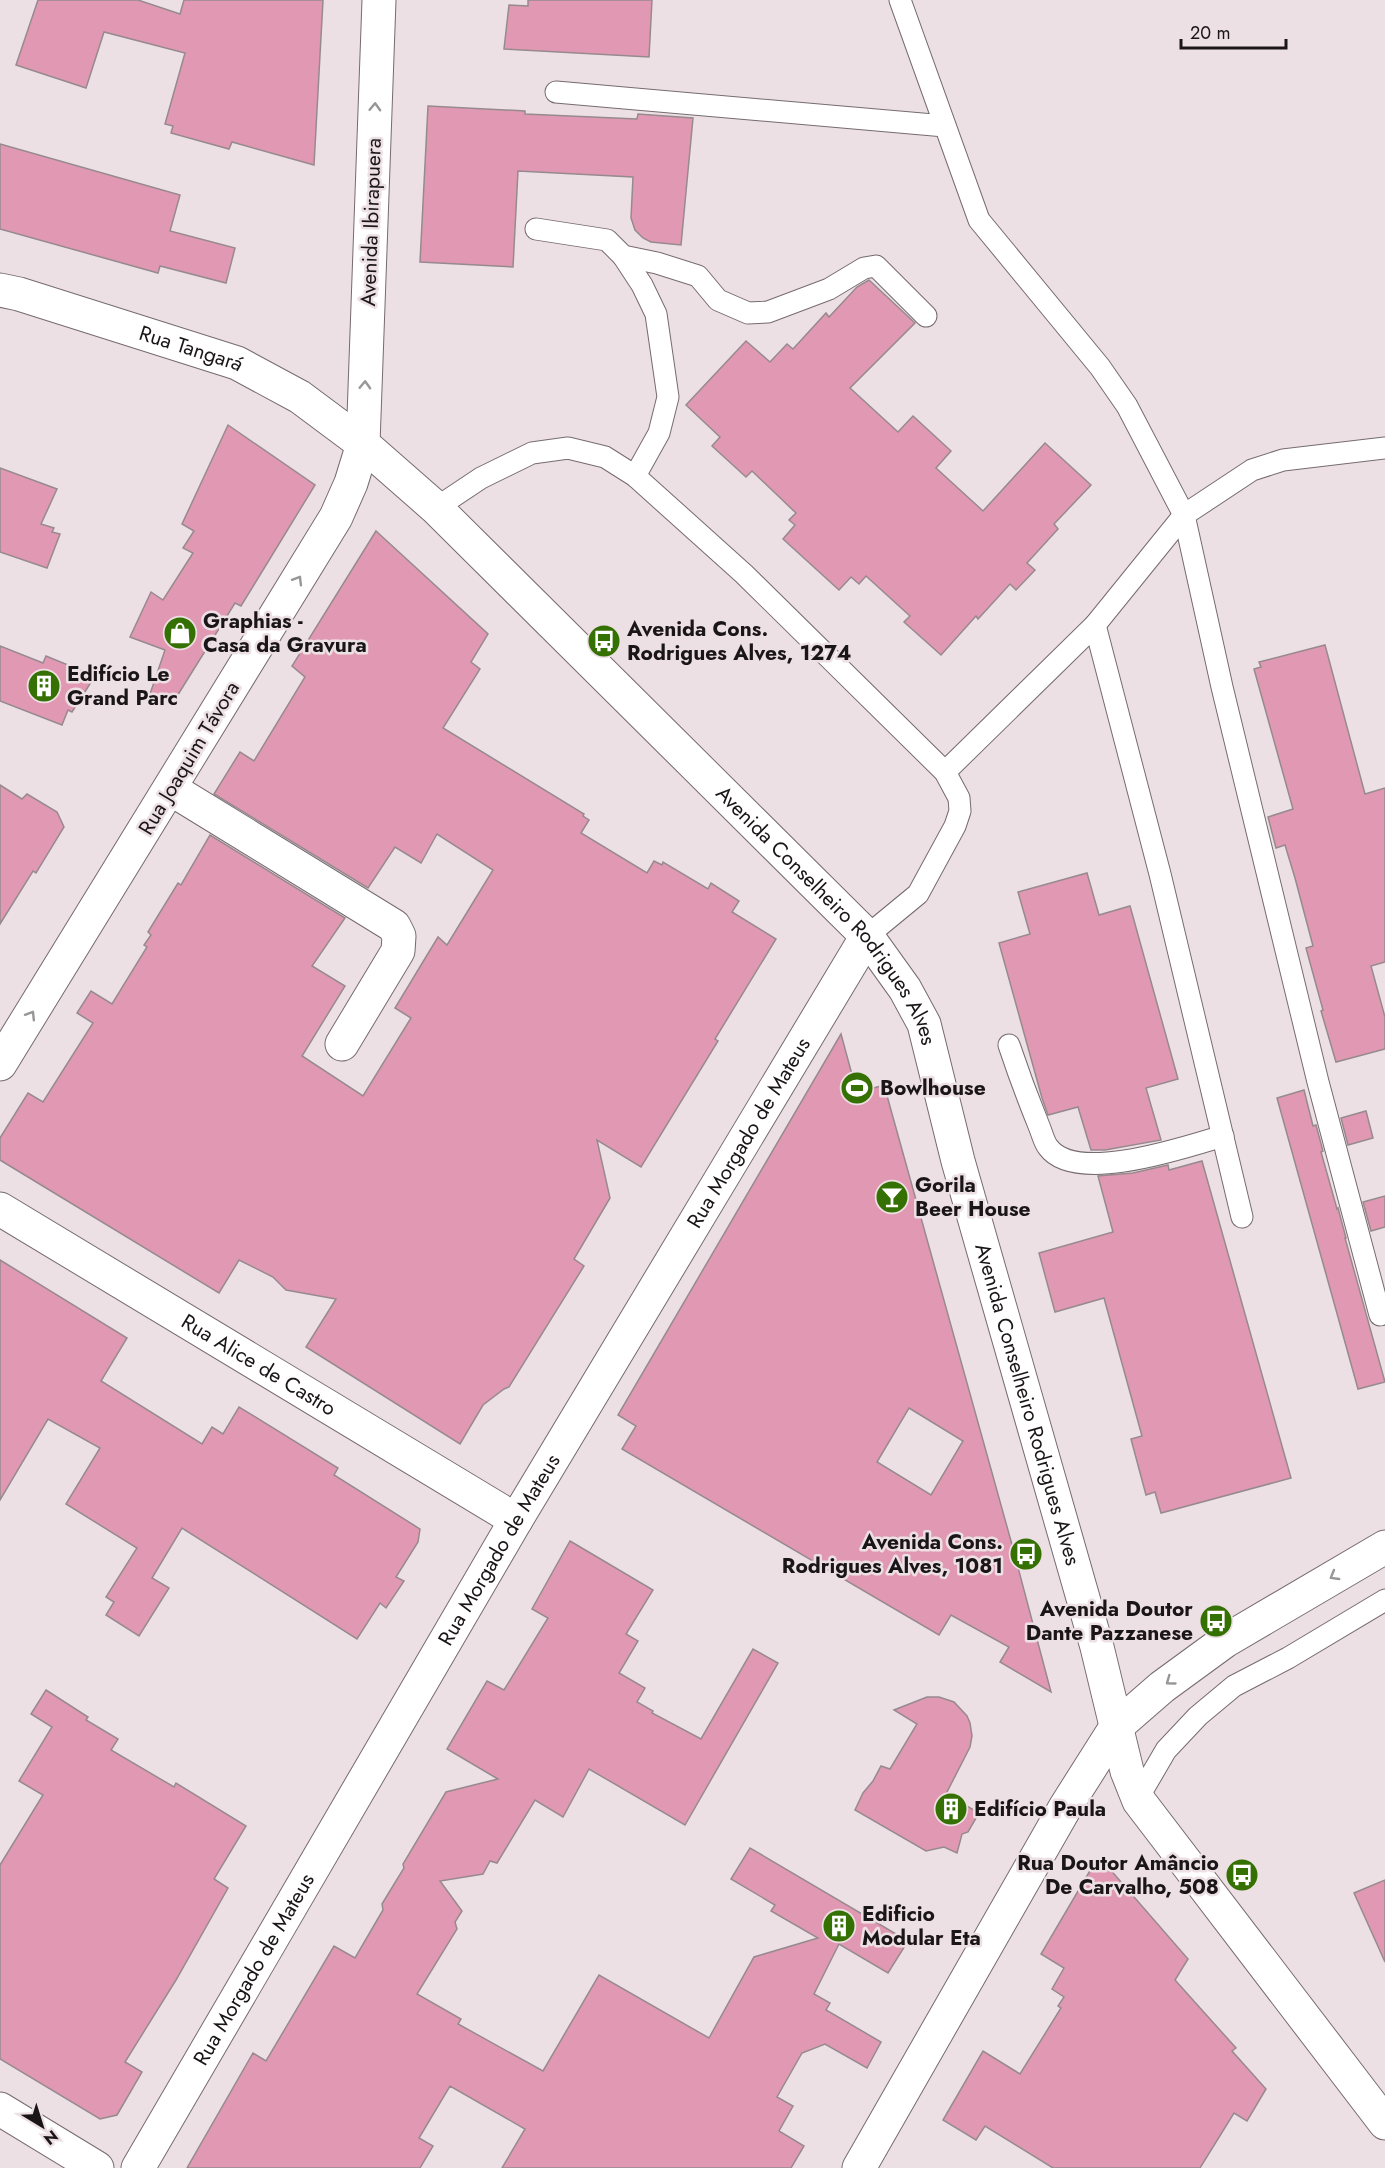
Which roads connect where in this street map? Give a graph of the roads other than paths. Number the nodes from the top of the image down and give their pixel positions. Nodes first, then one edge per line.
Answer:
1 (379, 0) edge
2 (900, 0) edge
3 (555, 92) dead end
4 (945, 126) junction
5 (536, 230) dead end
6 (623, 256) junction
7 (0, 290) edge
8 (926, 316) dead end
9 (363, 444) junction
10 (1385, 448) edge
11 (635, 476) junction
12 (436, 508) junction
13 (1184, 515) junction
14 (1095, 625) junction
15 (945, 772) junction
16 (171, 789) junction
17 (867, 936) junction
18 (342, 1044) dead end
19 (1009, 1045) dead end
20 (0, 1064) edge
21 (1223, 1136) junction
22 (0, 1209) edge
23 (1242, 1217) dead end
24 (1380, 1315) dead end
25 (516, 1520) junction
26 (1385, 1547) edge
27 (1385, 1600) edge
28 (1116, 1727) junction
29 (1138, 1798) junction
30 (0, 2109) edge
31 (1385, 2123) edge
32 (97, 2168) edge
33 (138, 2168) edge
34 (859, 2168) edge

9 -> 1 street, Avenida Ibirapuera
2 - 4 lane
3 - 4 lane
4 - 13 lane
5 - 6 lane
6 - 8 lane
6 - 11 lane
7 - 9 street, Rua Tangará
9 - 12 street, Avenida Conselheiro Rodrigues Alves
16 -> 9 street, Rua Joaquim Távora
10 - 13 lane
11 - 12 lane
11 - 15 lane
12 - 17 street, Avenida Conselheiro Rodrigues Alves
13 - 14 lane
13 - 24 lane
14 - 15 lane
14 - 21 lane
15 - 17 lane
16 - 18 street
20 -> 16 street, Rua Joaquim Távora
17 - 25 street, Rua Morgado de Mateus
17 - 28 street, Avenida Conselheiro Rodrigues Alves
19 - 21 lane
21 - 23 lane
22 - 25 street, Rua Alice de Castro
25 - 33 street, Rua Morgado de Mateus
26 -> 28 street
27 - 29 lane
28 - 29 street, Avenida Conselheiro Rodrigues Alves
28 - 34 street
29 - 31 street, Avenida Conselheiro Rodrigues Alves
30 - 32 street

